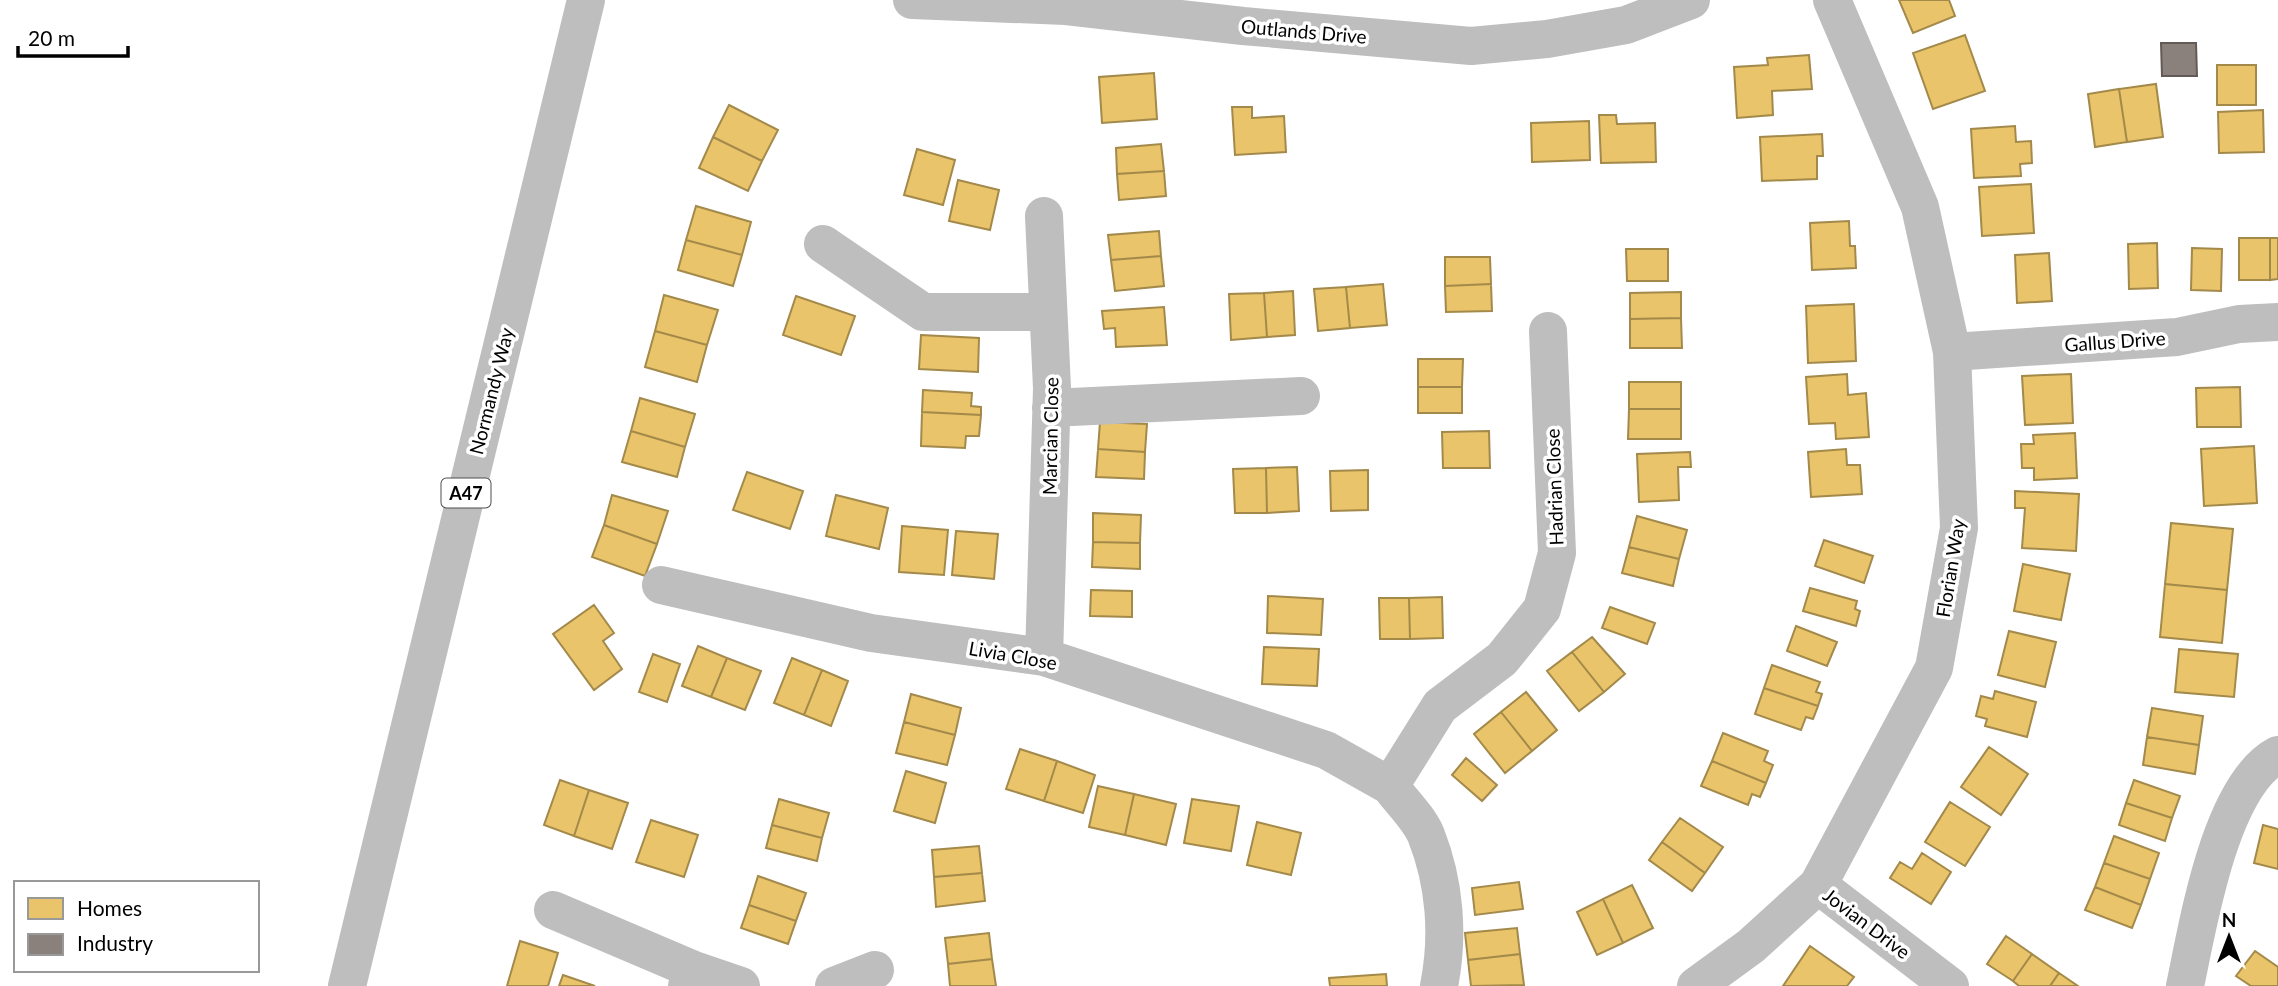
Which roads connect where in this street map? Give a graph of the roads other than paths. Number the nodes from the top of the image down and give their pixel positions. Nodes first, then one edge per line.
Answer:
1 (586, 0) edge
2 (912, 0) edge
3 (1691, 0) edge
4 (1832, 0) edge
5 (1245, 13) edge
6 (1044, 216) dead end
7 (823, 244) dead end
8 (1048, 312) junction
9 (2278, 322) edge
10 (1548, 331) dead end
11 (1952, 352) junction
12 (1301, 396) dead end
13 (1051, 408) junction
14 (662, 585) dead end
15 (1044, 657) junction
16 (2278, 755) edge
17 (1390, 786) junction
18 (1818, 885) junction
19 (553, 910) dead end
20 (875, 970) dead end
21 (690, 978) edge
22 (347, 986) edge
23 (741, 986) edge
24 (834, 986) edge
25 (1439, 986) edge
26 (1696, 986) edge
27 (1951, 986) edge
28 (2185, 986) edge

1 - 22 street, Normandy Way / A47
2 - 5 street, Outlands Drive
3 - 5 street, Outlands Drive
4 - 11 street, Florian Way
6 - 8 street, Marcian Close
7 - 8 street
8 - 13 street, Marcian Close
9 - 11 street, Gallus Drive
10 - 17 street, Hadrian Close
11 - 18 street, Florian Way
12 - 13 street
13 - 15 street, Marcian Close
14 - 15 street, Livia Close
15 - 17 street, Livia Close
16 - 28 street
17 - 25 street
18 - 26 street, Florian Way
18 - 27 street, Jovian Drive
19 - 21 street
20 - 24 street
21 - 23 street

